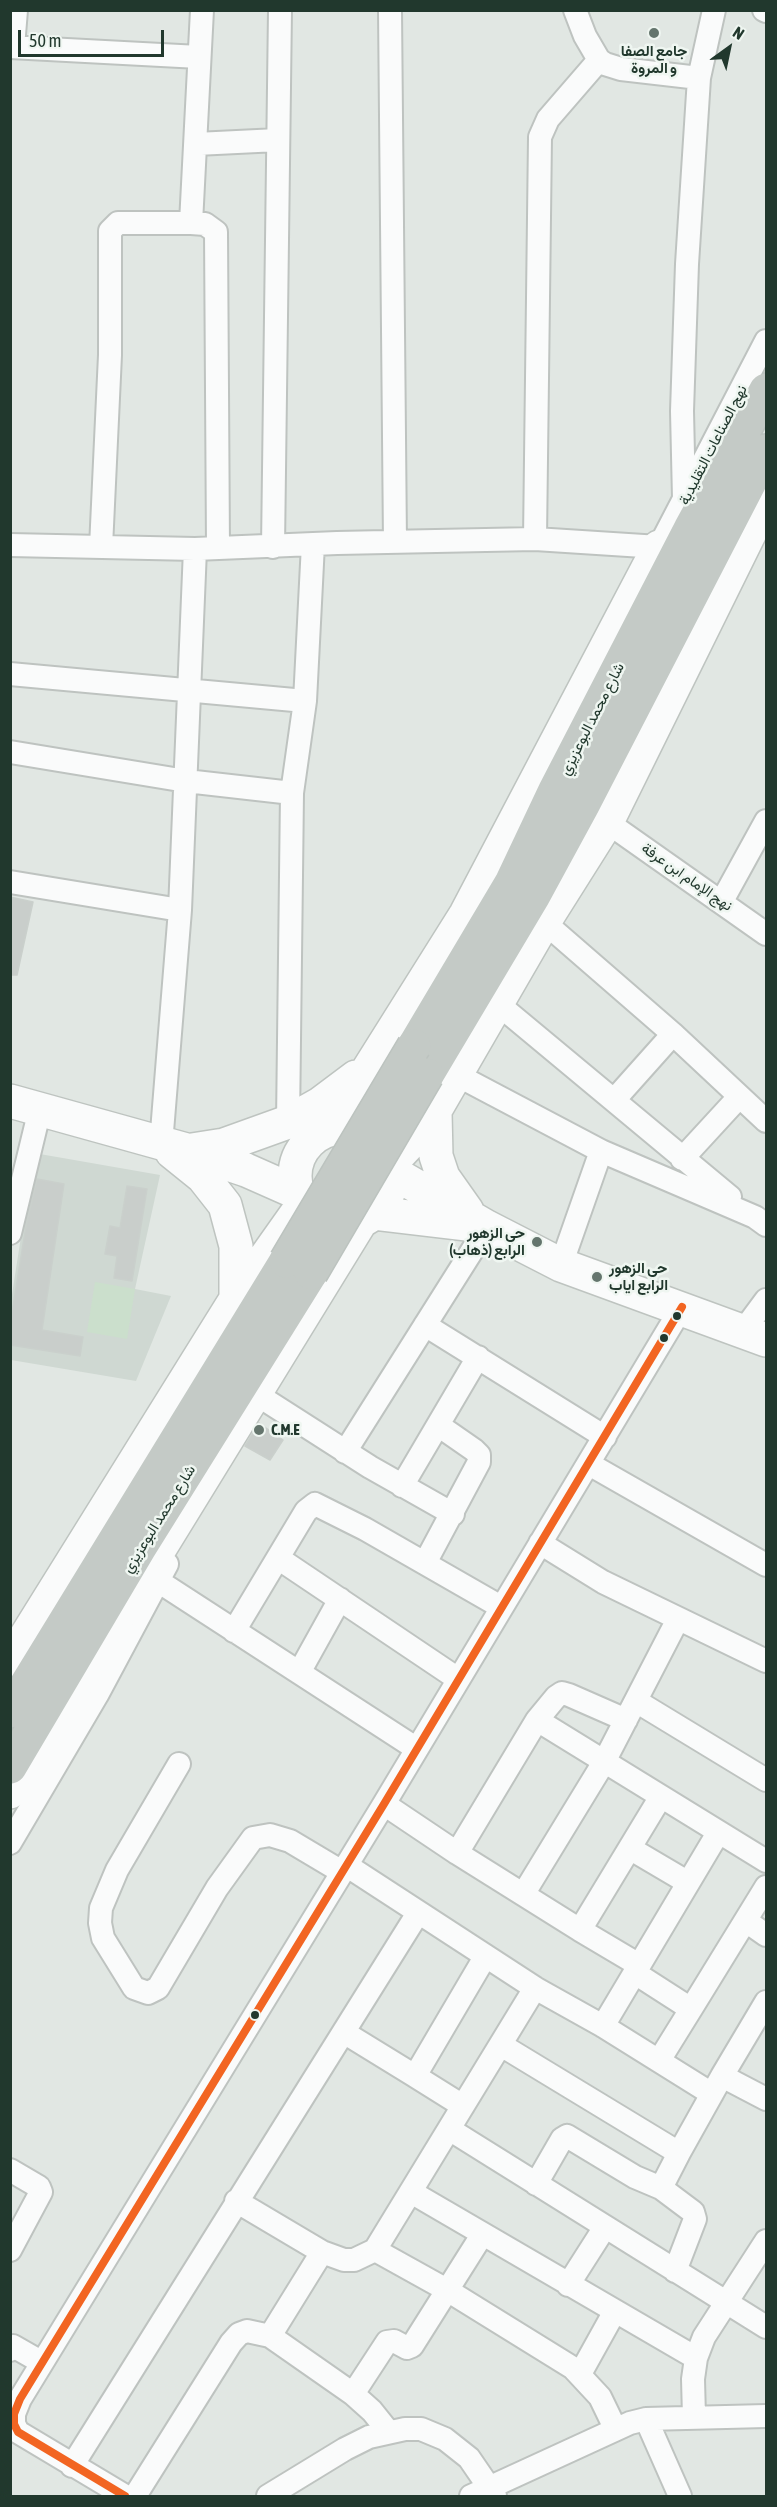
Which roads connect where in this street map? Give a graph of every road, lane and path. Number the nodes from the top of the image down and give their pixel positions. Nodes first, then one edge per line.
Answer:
1 (16, 10) edge
2 (202, 10) edge
3 (280, 10) edge
4 (390, 10) edge
5 (575, 10) edge
6 (714, 10) edge
7 (12, 47) edge
8 (199, 57) junction
9 (599, 60) junction
10 (699, 78) junction
11 (278, 140) junction
12 (196, 144) junction
13 (191, 223) junction
14 (766, 341) edge
15 (766, 390) edge
16 (682, 411) junction
17 (720, 431) junction
18 (766, 452) edge
19 (684, 502) junction
20 (765, 506) edge
21 (535, 539) junction
22 (395, 542) junction
23 (312, 544) junction
24 (10, 545) edge
25 (100, 547) junction
26 (273, 547) junction
27 (218, 548) junction
28 (659, 548) junction
29 (195, 549) junction
30 (10, 674) edge
31 (189, 692) junction
32 (305, 701) junction
33 (10, 752) edge
34 (186, 781) junction
35 (292, 792) junction
36 (766, 820) edge
37 (607, 822) junction
38 (10, 882) edge
39 (722, 901) junction
40 (180, 910) junction
41 (544, 922) junction
42 (766, 934) edge
43 (498, 1004) junction
44 (673, 1034) junction
45 (377, 1057) junction
46 (442, 1075) junction
47 (740, 1097) junction
48 (615, 1099) junction
49 (25, 1105) edge
50 (435, 1112) junction
51 (766, 1121) edge
52 (311, 1129) junction
53 (187, 1151) junction
54 (601, 1151) junction
55 (682, 1159) junction
56 (391, 1168) junction
57 (301, 1198) junction
58 (13, 1205) edge
59 (368, 1217) junction
60 (761, 1221) edge
61 (487, 1227) junction
62 (10, 1233) edge
63 (561, 1264) junction
64 (298, 1267) junction
65 (766, 1300) edge
66 (682, 1307) junction
67 (241, 1312) junction
68 (426, 1325) junction
69 (755, 1336) edge
70 (478, 1358) junction
71 (256, 1394) junction
72 (438, 1425) junction
73 (604, 1437) junction
74 (345, 1452) junction
75 (589, 1464) junction
76 (402, 1486) junction
77 (185, 1509) junction
78 (453, 1514) junction
79 (540, 1543) junction
80 (278, 1558) junction
81 (425, 1563) junction
82 (766, 1565) edge
83 (158, 1581) junction
84 (340, 1599) junction
85 (501, 1607) junction
86 (678, 1619) junction
87 (234, 1631) junction
88 (766, 1661) edge
89 (10, 1662) edge
90 (300, 1671) junction
91 (458, 1679) junction
92 (10, 1711) edge
93 (631, 1711) junction
94 (537, 1720) junction
95 (417, 1749) junction
96 (604, 1762) junction
97 (179, 1764) dead end
98 (10, 1767) edge
99 (766, 1780) edge
100 (10, 1792) edge
101 (660, 1798) junction
102 (384, 1804) junction
103 (718, 1833) junction
104 (10, 1843) edge
105 (631, 1849) junction
106 (457, 1853) junction
107 (766, 1861) edge
108 (344, 1868) junction
109 (687, 1882) junction
110 (766, 1887) edge
111 (524, 1893) junction
112 (418, 1913) junction
113 (746, 1921) junction
114 (580, 1930) junction
115 (766, 1935) edge
116 (485, 1957) junction
117 (637, 1969) junction
118 (535, 1988) junction
119 (766, 2004) edge
120 (691, 2009) junction
121 (603, 2026) junction
122 (345, 2033) junction
123 (501, 2045) junction
124 (660, 2059) junction
125 (414, 2076) junction
126 (717, 2085) junction
127 (766, 2099) edge
128 (463, 2106) junction
129 (449, 2129) junction
130 (679, 2153) junction
131 (10, 2170) edge
132 (536, 2184) junction
133 (661, 2188) junction
134 (411, 2192) junction
135 (236, 2201) junction
136 (605, 2227) junction
137 (482, 2235) junction
138 (766, 2241) edge
139 (10, 2250) edge
140 (375, 2250) junction
141 (322, 2252) junction
142 (675, 2271) junction
143 (568, 2284) junction
144 (447, 2290) junction
145 (725, 2302) junction
146 (615, 2311) junction
147 (766, 2327) edge
148 (270, 2336) junction
149 (11, 2346) edge
150 (696, 2358) junction
151 (41, 2362) junction
152 (580, 2374) junction
153 (353, 2394) junction
154 (15, 2397) edge
155 (766, 2416) edge
156 (694, 2417) junction
157 (646, 2419) junction
158 (615, 2428) junction
159 (388, 2431) junction
160 (72, 2466) junction
161 (485, 2493) edge
162 (125, 2496) edge
163 (135, 2496) edge
164 (268, 2496) edge
165 (680, 2496) edge

1 - 7 street
2 - 8 street
3 - 11 street
4 - 22 street
5 - 9 street
6 - 10 street
7 - 8 street
8 - 12 street
9 - 10 street
9 - 21 street
10 - 16 street
11 - 12 street
11 - 26 street
12 - 13 street
13 - 25 street
13 - 27 street
14 - 17 street, نهج الصناعات التقليدية
15 - 64 highway, شارع محمد البوعزيزي, bridge
16 - 17 street
16 - 19 street
17 - 19 street, نهج الصناعات التقليدية
18 - 46 highway, شارع محمد البوعزيزي
19 - 28 street, نهج الصناعات التقليدية
20 - 37 main road
21 - 22 street
21 - 28 street
22 - 23 street
23 - 26 street
23 - 32 street
24 - 25 street
25 - 29 street
26 - 27 street
27 - 29 street
28 - 45 main road
29 - 31 street
30 - 31 street
31 - 32 street
31 - 34 street
32 - 35 street
33 - 34 street
34 - 35 street
34 - 40 street
35 - 52 street
36 - 39 street
37 - 39 street, نهج الإمام ابن عرفة
37 - 41 main road
38 - 40 street
39 - 42 street, نهج الإمام ابن عرفة
40 - 53 street
41 - 43 main road
41 - 44 street
43 - 46 main road
43 - 48 street
44 - 47 street
44 - 48 street
45 - 52 main road
45 - 52 main road
46 - 50 main road
46 - 54 street
46 - 64 highway, شارع محمد البوعزيزي, bridge
47 - 51 street
47 - 55 street
48 - 55 street
49 - 53 main road
49 - 58 street
50 - 56 main road
50 - 61 main road
52 - 53 main road
52 - 56 main road
52 - 57 main road
53 - 57 main road
53 - 67 main road
54 - 60 street
54 - 63 street
55 - 60 street
56 - 59 main road
56 - 61 main road
57 - 59 main road
57 - 67 main road
58 - 62 street
59 - 61 main road
59 - 71 main road
61 - 63 main road
61 - 68 street
63 - 66 main road
64 - 67 highway, شارع محمد البوعزيزي
64 - 98 highway, شارع محمد البوعزيزي
65 - 69 street
66 - 69 main road
66 - 73 street
67 - 89 main road
67 - 92 highway, شارع محمد البوعزيزي
68 - 70 street
68 - 74 street
70 - 72 street
70 - 73 street
71 - 74 street
71 - 77 main road
72 - 76 street
72 - 78 street
73 - 75 street
74 - 76 street
75 - 79 street
75 - 82 street
76 - 78 street
77 - 83 street
77 - 100 main road
78 - 81 street
79 - 85 street
79 - 86 street
80 - 81 street
80 - 84 street
80 - 87 street
81 - 85 street
83 - 87 street
83 - 104 street
84 - 90 street
84 - 91 street
85 - 91 street
86 - 88 street
86 - 93 street
87 - 90 street
90 - 95 street
91 - 95 street
93 - 94 street
93 - 96 street
93 - 99 street
94 - 96 street
94 - 106 street
95 - 102 street
96 - 101 street
96 - 111 street
97 - 108 street
101 - 103 street
101 - 105 street
102 - 106 street
102 - 108 street
103 - 107 street
103 - 109 street
105 - 109 street
105 - 114 street
106 - 111 street
108 - 112 street
108 - 151 street
109 - 117 street
110 - 113 street
111 - 114 street
112 - 116 street
112 - 122 street
113 - 115 street
113 - 120 street
114 - 117 street
116 - 118 street
116 - 125 street
117 - 120 street
117 - 121 street
118 - 121 street
118 - 123 street
119 - 126 street
120 - 124 street
121 - 124 street
122 - 125 street
122 - 135 street
123 - 128 street
123 - 130 street
124 - 126 street
125 - 128 street
126 - 127 street
126 - 130 street
128 - 129 street
129 - 132 street
129 - 134 street
130 - 133 street
131 - 139 street
132 - 133 street
132 - 136 street
133 - 142 street
134 - 137 street
134 - 140 street
135 - 141 street
135 - 160 street
136 - 142 street
136 - 143 street
137 - 143 street
137 - 144 street
138 - 145 street
140 - 141 street
140 - 144 street
141 - 148 street
142 - 145 street
143 - 146 street
144 - 152 street
144 - 153 street
145 - 147 street
145 - 150 street
146 - 150 street
146 - 152 street
148 - 153 street
148 - 163 street
149 - 151 street
150 - 156 street
151 - 154 street
152 - 158 street
153 - 159 street
154 - 160 street
155 - 156 street
156 - 157 street
157 - 158 street
157 - 165 street
158 - 161 street
159 - 161 street
159 - 164 street
160 - 162 street

